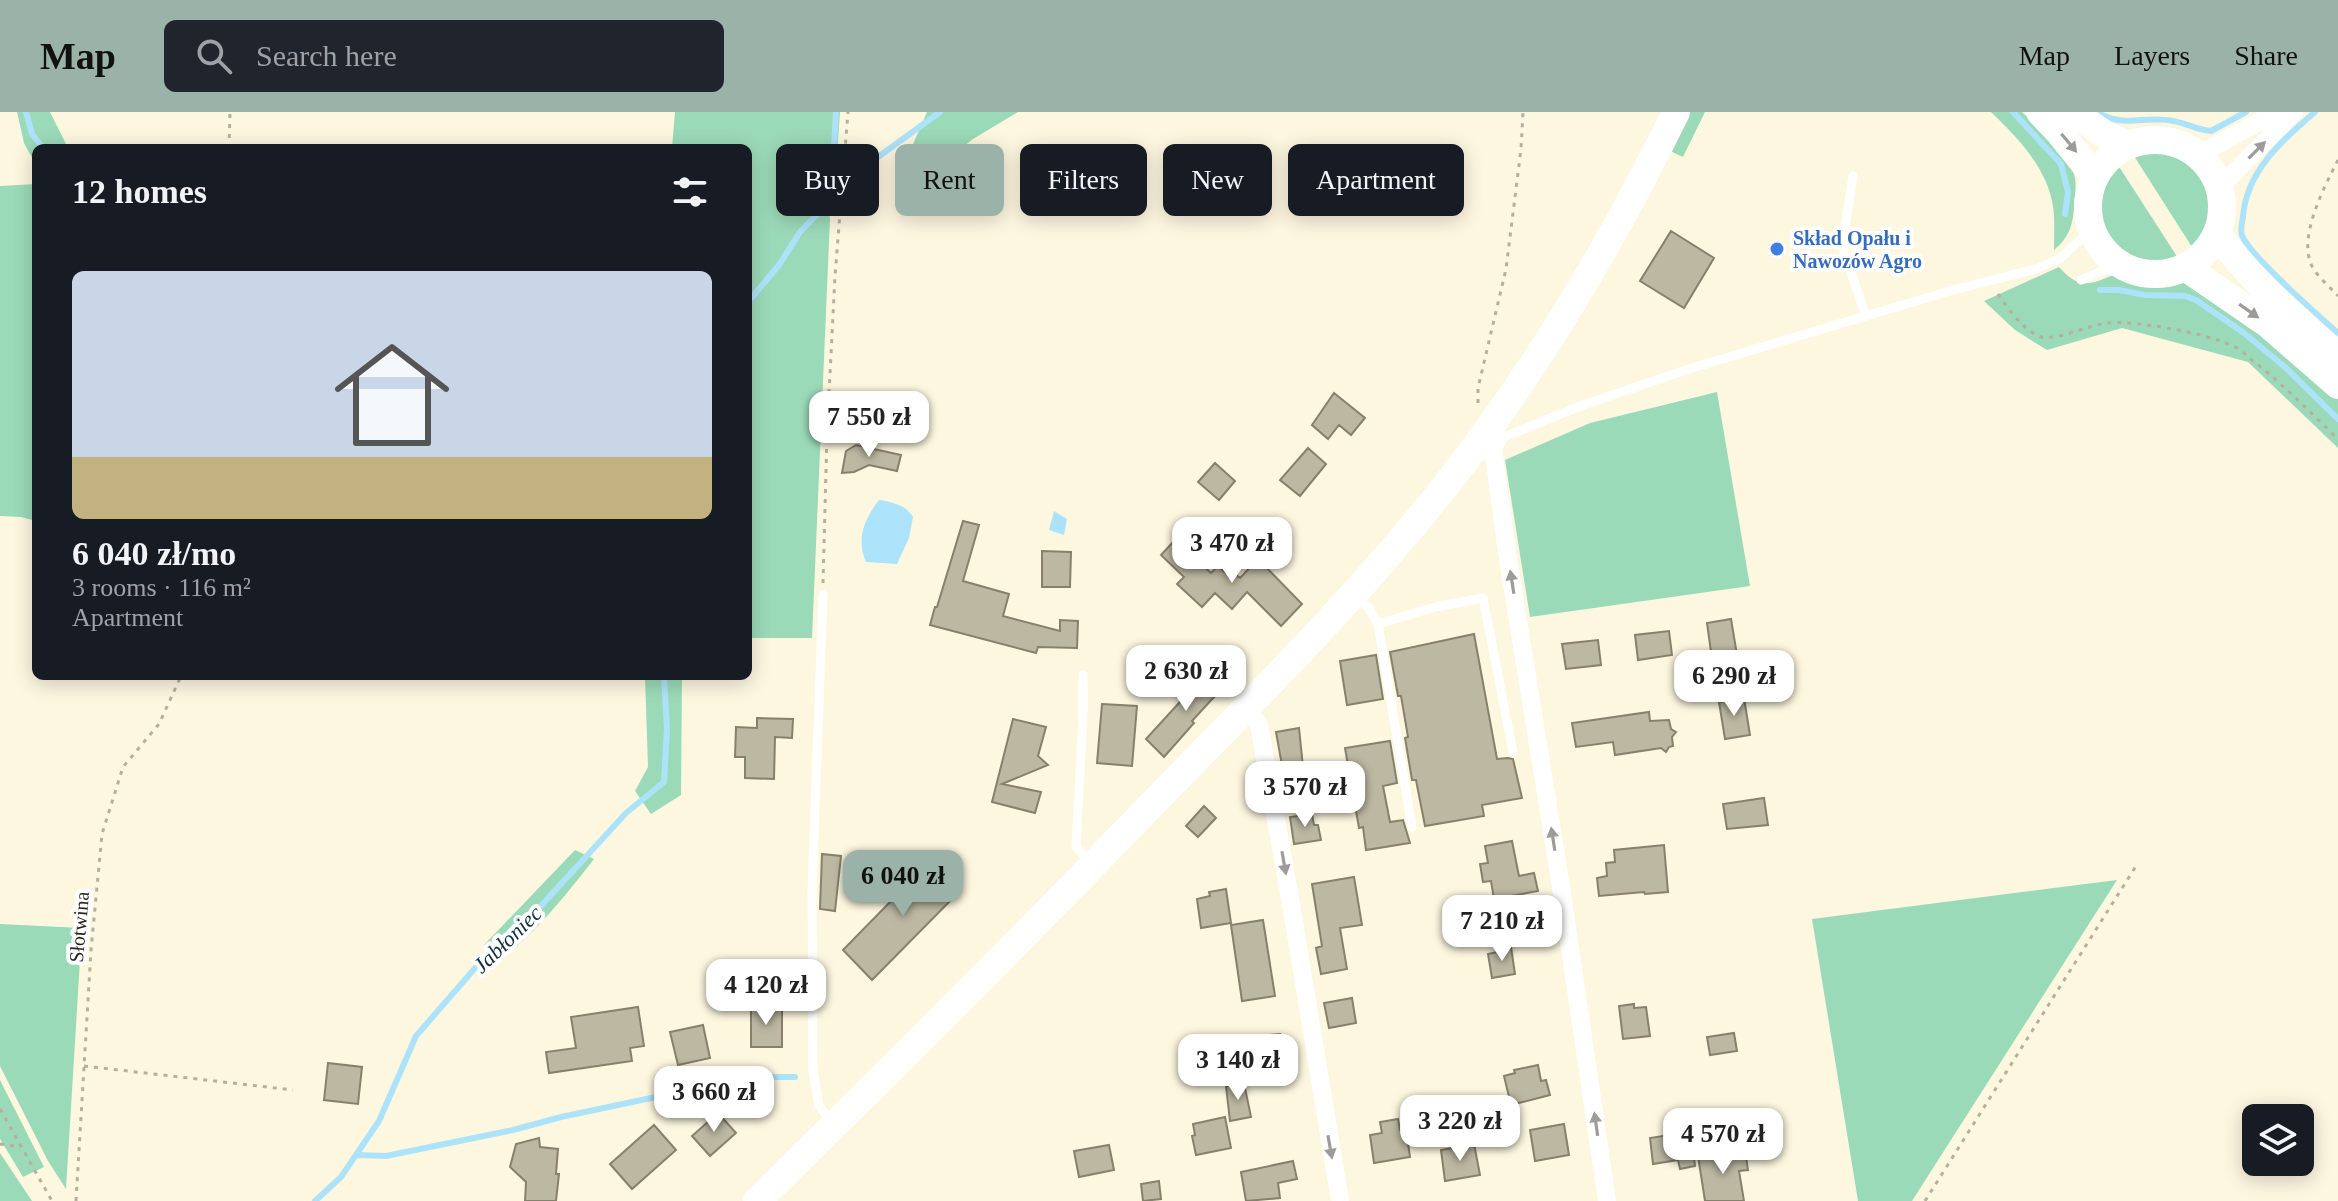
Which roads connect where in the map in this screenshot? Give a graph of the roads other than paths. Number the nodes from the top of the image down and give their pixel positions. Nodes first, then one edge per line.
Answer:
1 (1676, 112) edge
2 (2040, 112) edge
3 (2073, 112) edge
4 (2277, 112) edge
5 (2294, 112) edge
6 (2128, 145) junction
7 (2198, 155) junction
8 (1853, 176) dead end
9 (2095, 177) junction
10 (2219, 188) junction
11 (2091, 229) junction
12 (2217, 233) junction
13 (2119, 264) junction
14 (2185, 267) junction
15 (2081, 280) dead end
16 (1866, 316) junction
17 (2338, 356) edge
18 (2338, 385) edge
19 (1487, 442) junction
20 (823, 595) road end
21 (1353, 595) junction
22 (1378, 624) junction
23 (1083, 675) dead end
24 (1246, 707) junction
25 (1513, 752) dead end
26 (1412, 827) dead end
27 (1093, 865) junction
28 (834, 1126) junction
29 (757, 1201) edge
30 (1340, 1201) edge
31 (1607, 1201) edge

1 - 19 main road
2 -> 9 main road
3 - 6 main road
4 - 7 street
10 -> 5 street
6 - 7 main road
6 - 9 main road
7 - 10 main road
8 - 16 lane
9 - 11 main road
10 - 12 main road
11 - 13 main road
11 - 16 lane
12 - 14 main road
12 - 17 main road
13 - 14 main road
13 - 15 lane
14 -> 18 main road
16 - 19 lane
19 - 21 main road
31 -> 19 street
20 - 28 lane
21 - 22 lane
21 - 24 main road
22 - 25 lane
22 - 26 lane
23 - 27 lane
24 - 27 main road
24 -> 30 street
27 - 28 main road
28 - 29 main road

